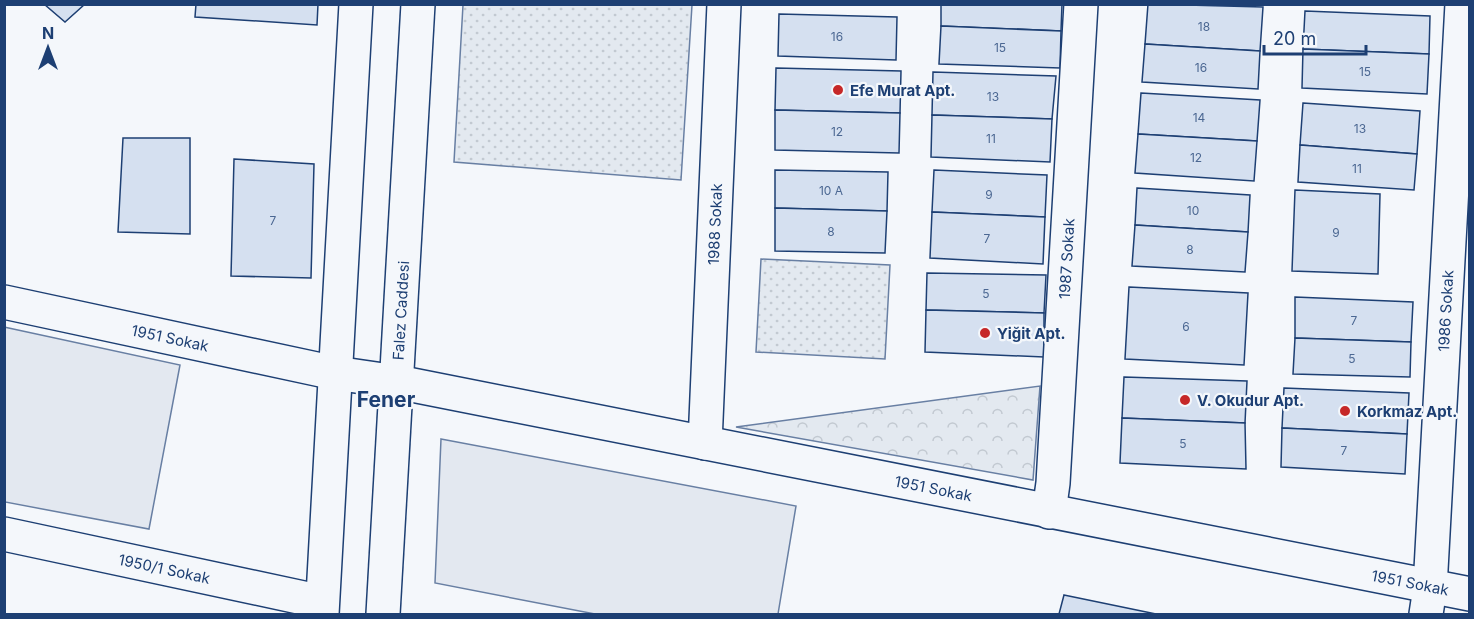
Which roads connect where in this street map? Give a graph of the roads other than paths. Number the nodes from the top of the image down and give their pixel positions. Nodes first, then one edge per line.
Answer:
1 (356, 4) edge
2 (418, 4) edge
3 (724, 4) edge
4 (1081, 4) edge
5 (1462, 4) edge
6 (4, 302) edge
7 (335, 373) junction
8 (397, 382) junction
9 (705, 443) junction
10 (1049, 512) junction
11 (4, 534) edge
12 (1470, 594) edge
13 (1428, 601) edge
14 (322, 608) edge
15 (383, 615) edge

1 - 7 street
2 - 8 street, Falez Caddesi
3 - 9 street, 1988 Sokak
4 - 10 street, 1987 Sokak
5 - 13 street, 1986 Sokak
6 - 7 street, 1951 Sokak
7 - 8 street, 1951 Sokak
7 - 14 street
8 - 9 street, 1951 Sokak
8 - 15 street, Falez Caddesi
9 - 10 street, 1951 Sokak
10 - 13 street, 1951 Sokak
11 - 14 street, 1950/1 Sokak
12 - 13 street, 1951 Sokak

